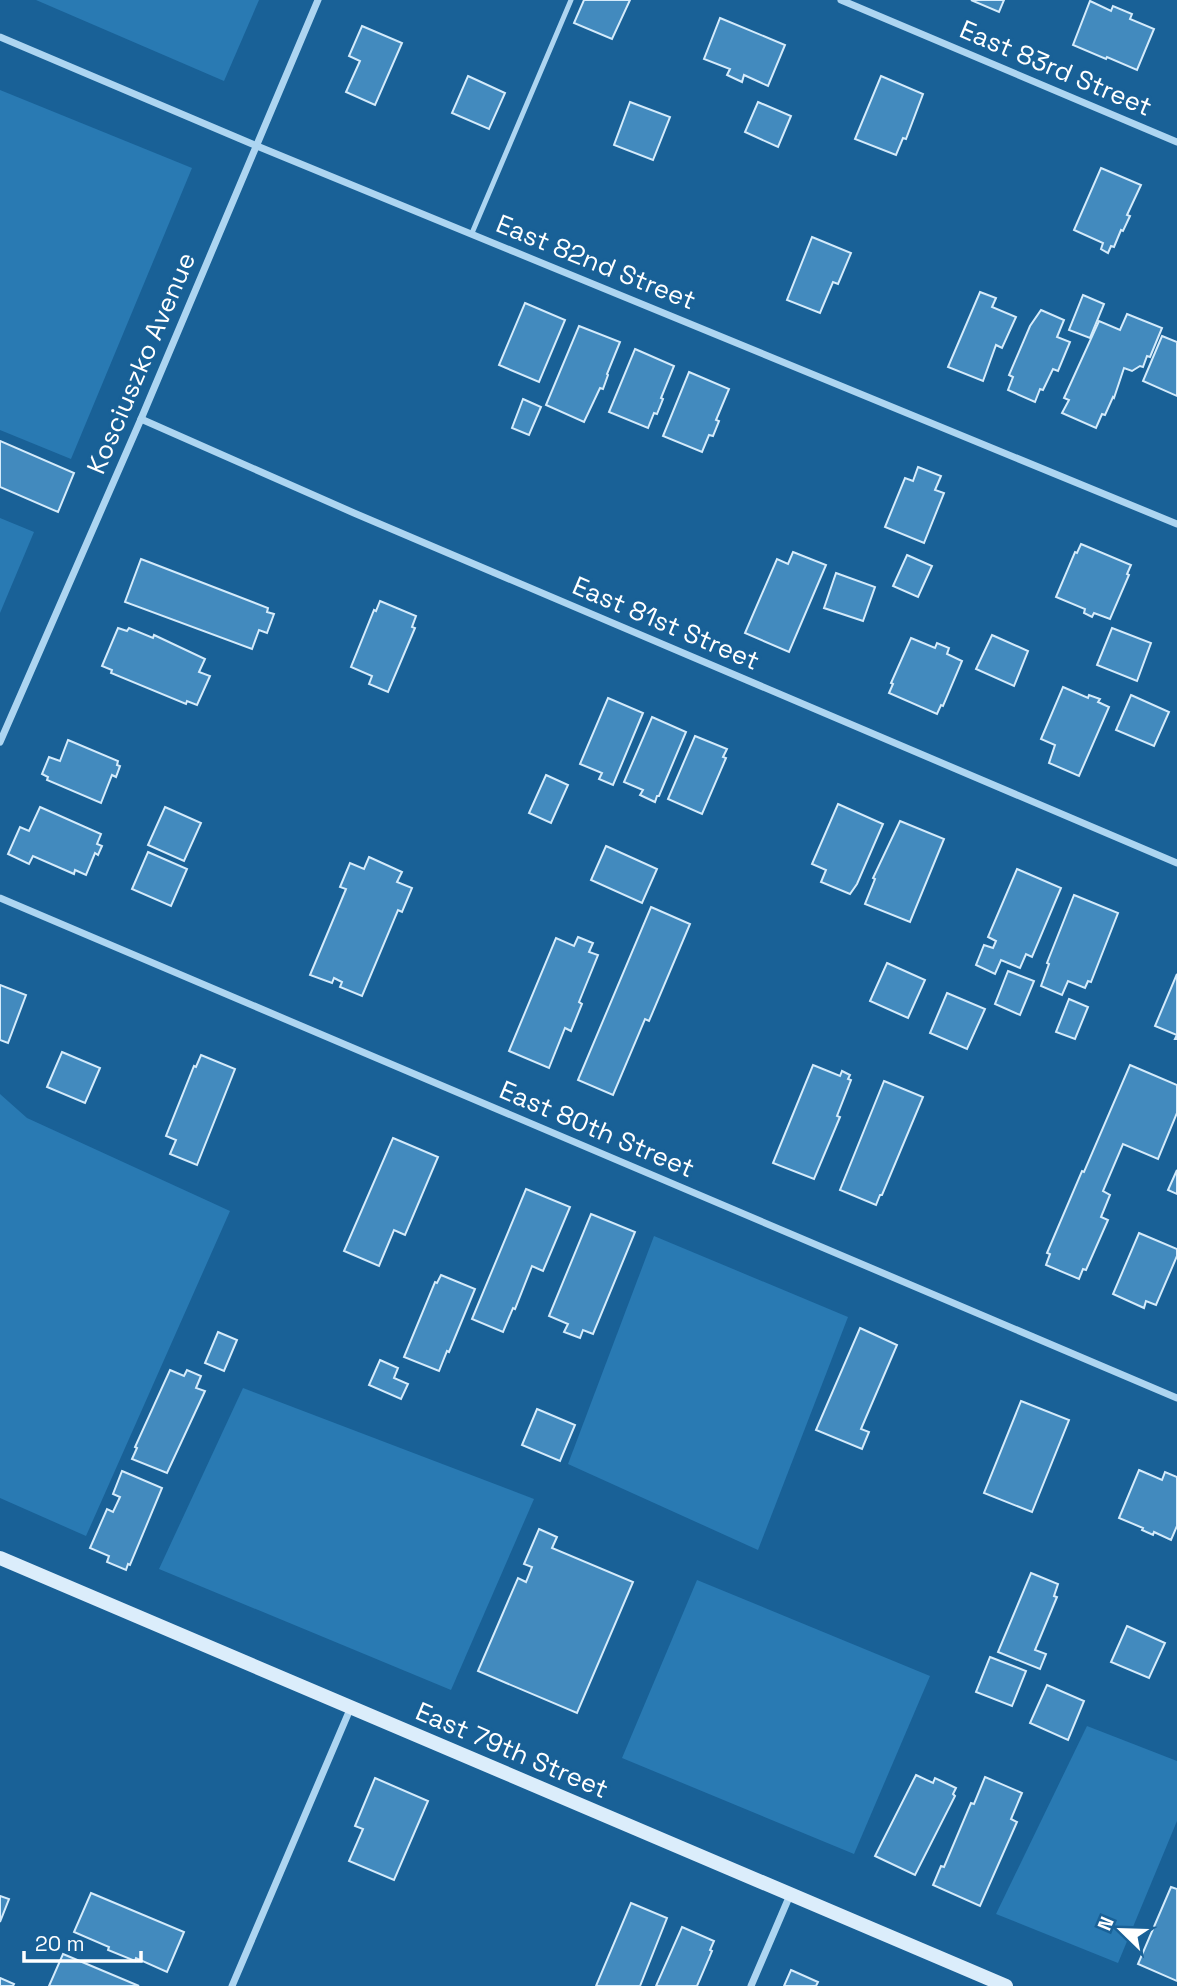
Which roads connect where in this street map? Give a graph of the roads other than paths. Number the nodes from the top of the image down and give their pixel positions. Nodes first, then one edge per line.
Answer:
1 (318, 0) edge
2 (572, 0) edge
3 (841, 0) edge
4 (0, 37) edge
5 (1177, 142) edge
6 (257, 146) junction
7 (472, 233) junction
8 (141, 419) junction
9 (1177, 524) edge
10 (0, 742) edge
11 (1177, 863) edge
12 (0, 898) edge
13 (1177, 1398) edge
14 (0, 1558) edge
15 (351, 1707) junction
16 (790, 1895) junction
17 (232, 1986) edge
18 (751, 1986) edge
19 (1006, 1986) edge

1 - 6 street, Kosciuszko Avenue
2 - 7 lane
3 - 5 street, East 83rd Street
4 - 6 street, East 82nd Street
6 - 7 street, East 82nd Street
6 - 8 street, Kosciuszko Avenue
7 - 9 street, East 82nd Street
8 - 10 street, Kosciuszko Avenue
8 - 11 street, East 81st Street
12 - 13 street, East 80th Street
14 - 15 main road, East 79th Street
15 - 16 main road, East 79th Street
15 - 17 street
16 - 18 street
16 - 19 main road, East 79th Street

